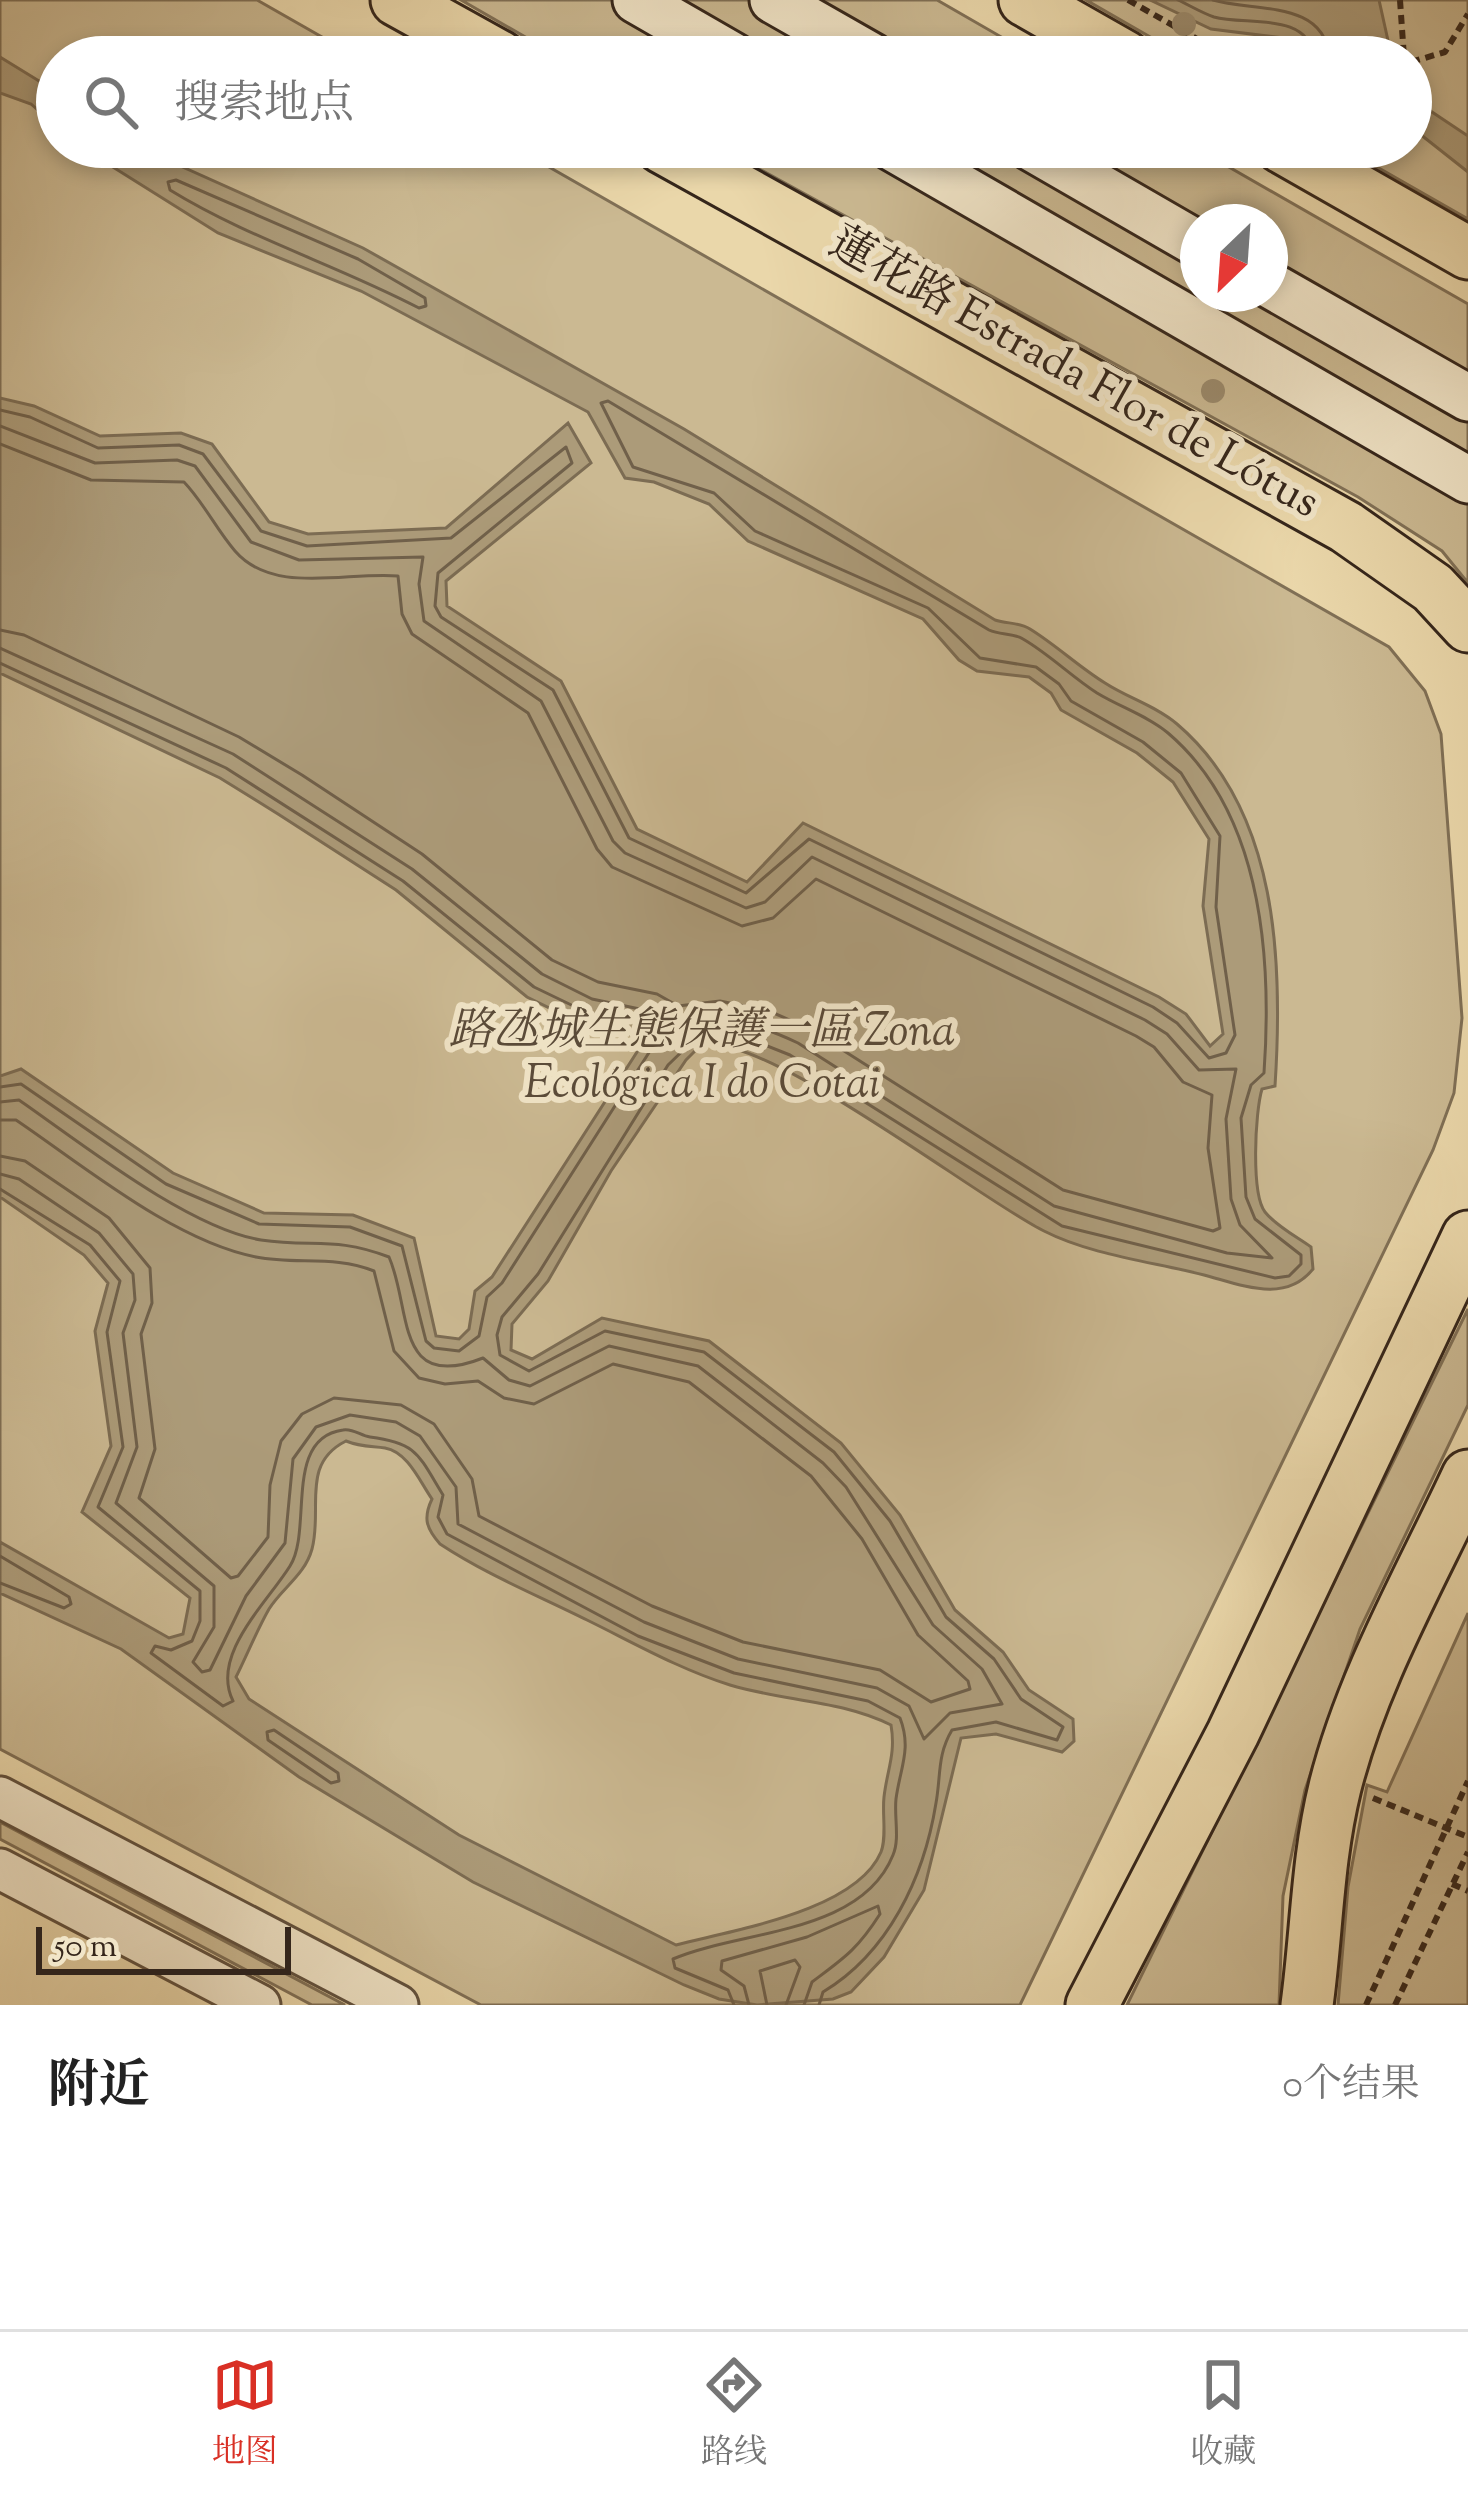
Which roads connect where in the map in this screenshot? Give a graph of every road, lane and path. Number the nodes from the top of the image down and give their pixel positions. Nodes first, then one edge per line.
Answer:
1 (397, 0) edge
2 (636, 0) edge
3 (773, 0) edge
4 (1025, 0) edge
5 (1127, 0) edge
6 (1400, 0) edge
7 (1468, 14) edge
8 (462, 36) edge
9 (699, 36) edge
10 (836, 36) edge
11 (1088, 36) edge
12 (1191, 36) edge
13 (1404, 36) edge
14 (1432, 55) edge
15 (700, 168) edge
16 (927, 168) edge
17 (1066, 168) edge
18 (1319, 168) edge
19 (1180, 234) edge
20 (1468, 254) edge
21 (1288, 295) edge
22 (1468, 398) edge
23 (1468, 480) edge
24 (1468, 626) edge
25 (1468, 1238) edge
26 (1468, 1476) edge
27 (1468, 1781) edge
28 (1336, 1784) junction
29 (0, 1797) edge
30 (1446, 1827) junction
31 (1468, 1838) edge
32 (1468, 1852) edge
33 (0, 1869) edge
34 (1452, 1884) junction
35 (1468, 1891) edge
36 (260, 2005) edge
37 (398, 2005) edge
38 (1093, 2005) edge
39 (1307, 2005) edge
40 (1366, 2005) edge
41 (1395, 2005) edge

1 - 8 main road
2 - 9 main road
3 - 10 main road
4 - 11 main road
5 - 12 path
6 - 13 path
7 - 14 path
15 - 24 main road, 蓮花路 Estrada Flor de Lótus
16 - 23 main road
17 - 19 main road
18 - 20 main road
21 - 22 main road
25 - 38 main road
26 - 28 main road
27 - 30 path
28 - 30 path
28 - 39 main road
29 - 37 street
30 - 31 path
30 - 40 path
32 - 34 path
33 - 36 street
34 - 35 path
34 - 41 path

